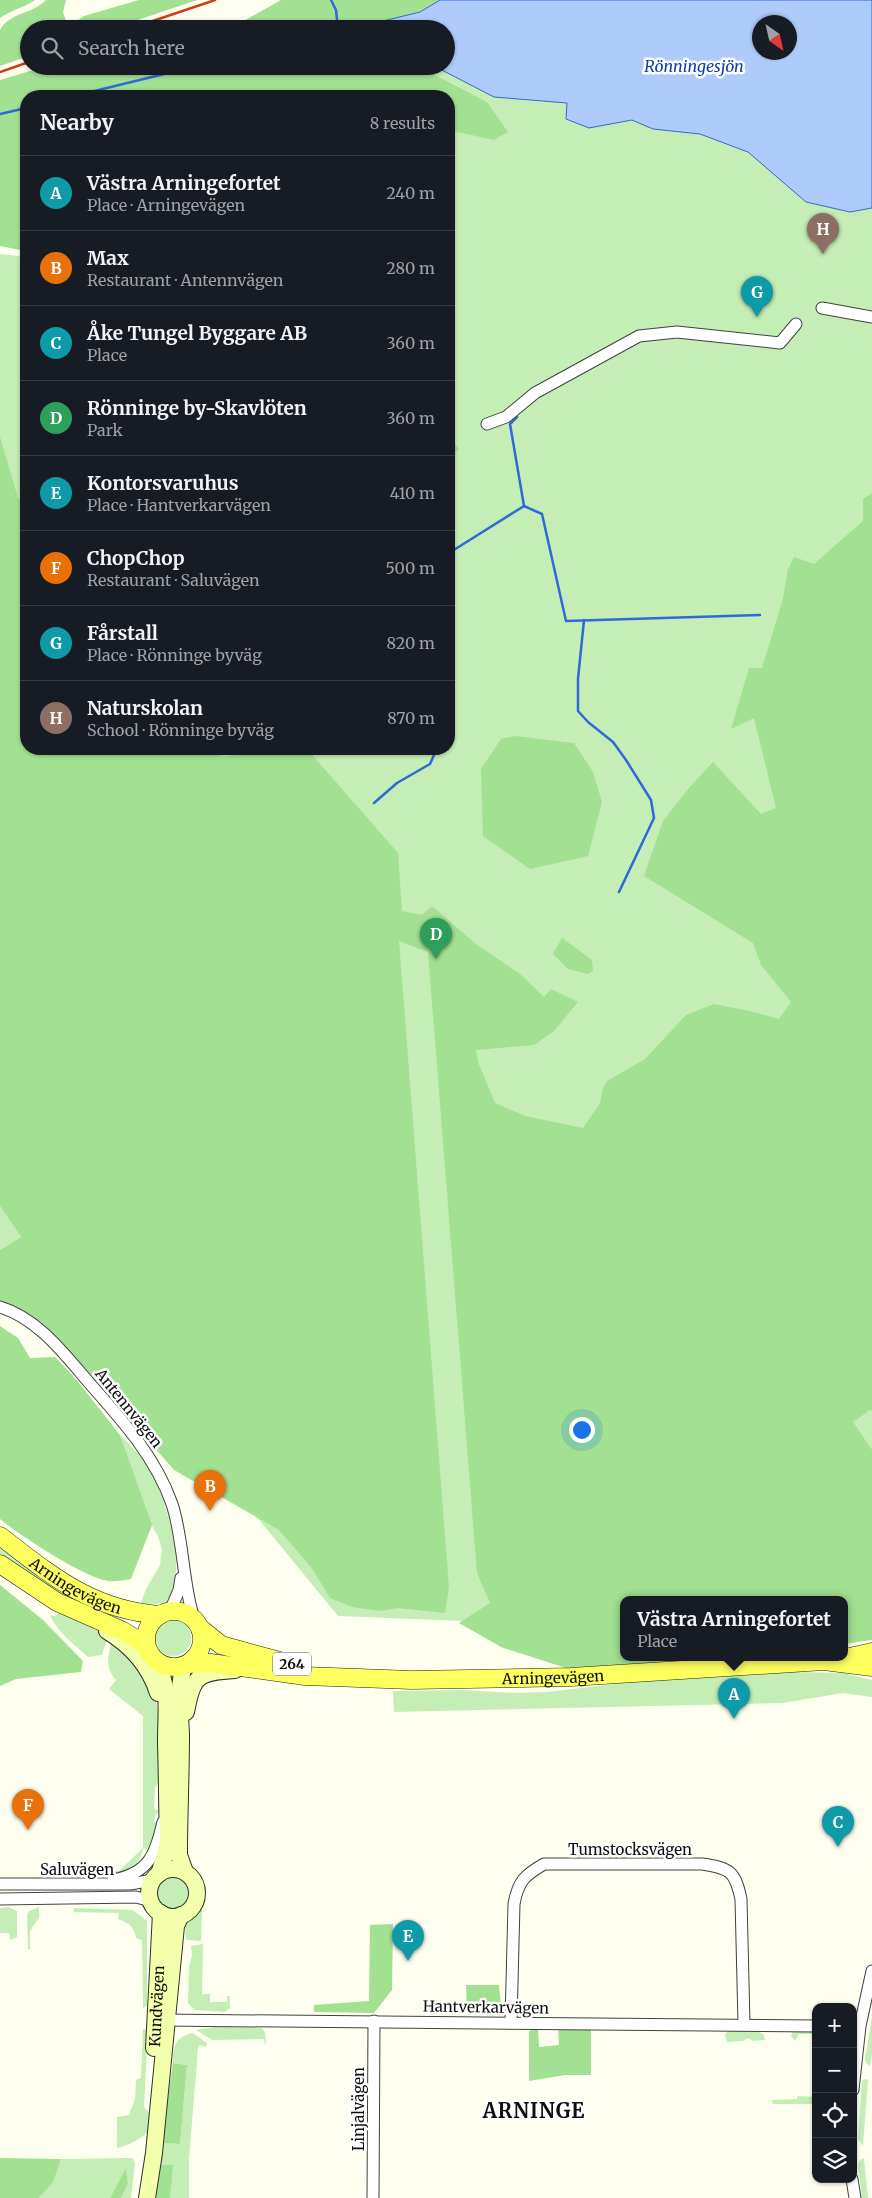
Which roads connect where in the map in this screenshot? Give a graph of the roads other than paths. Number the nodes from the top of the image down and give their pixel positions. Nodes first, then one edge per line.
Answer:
1 (822, 308) dead end
2 (872, 317) edge
3 (796, 324) dead end
4 (487, 424) dead end
5 (0, 1307) edge
6 (0, 1536) edge
7 (0, 1564) edge
8 (182, 1564) junction
9 (57, 1602) junction
10 (165, 1613) junction
11 (197, 1624) junction
12 (146, 1645) junction
13 (872, 1652) edge
14 (848, 1658) edge
15 (833, 1661) joint
16 (158, 1663) junction
17 (186, 1665) junction
18 (872, 1667) edge
19 (258, 1669) junction
20 (391, 1679) junction
21 (167, 1721) junction
22 (181, 1734) junction
23 (167, 1803) junction
24 (185, 1872) junction
25 (156, 1877) junction
26 (0, 1884) edge
27 (93, 1884) junction
28 (0, 1899) edge
29 (156, 1907) junction
30 (182, 1915) junction
31 (872, 1971) edge
32 (162, 2020) junction
33 (374, 2021) junction
34 (511, 2022) junction
35 (744, 2024) junction
36 (812, 2026) edge
37 (857, 2026) edge
38 (853, 2183) edge
39 (147, 2198) edge
40 (372, 2198) edge
41 (855, 2198) edge

1 - 2 street
3 - 4 street
5 - 8 street, Antennvägen
6 - 10 main road, Arningevägen / 264
7 - 9 main road, Arningevägen
8 - 10 street, Antennvägen
8 - 11 street, Antennvägen
9 - 12 main road, Arningevägen
9 - 21 street
10 - 11 main road, 264
10 - 12 main road
11 - 17 main road
11 - 20 main road, Arningevägen / 264
12 - 16 main road
13 - 14 main road, Arningevägen / 264
15 - 18 main road, Arningevägen / 264
15 - 20 main road, Arningevägen / 264
16 - 17 main road, 264
16 - 21 street
17 - 19 main road, Arningevägen / 264
17 - 22 street
19 - 20 main road, Arningevägen / 264
19 - 22 street
21 - 23 street
22 - 24 street
23 - 25 street
23 - 27 street
24 - 25 street
24 - 30 street
25 - 27 street, Saluvägen
25 - 29 street
26 - 27 street, Saluvägen
28 - 29 street, Saluvägen
29 - 30 street
29 - 32 street, Kundvägen
30 - 32 street, Kundvägen
31 - 37 street
32 - 33 street, Hantverkarvägen
32 - 39 street, Kundvägen
33 - 34 street, Hantverkarvägen
33 - 40 street, Linjalvägen
34 - 35 street, Hantverkarvägen
34 - 35 street, Tumstocksvägen
35 - 36 street, Hantverkarvägen
38 - 41 street

